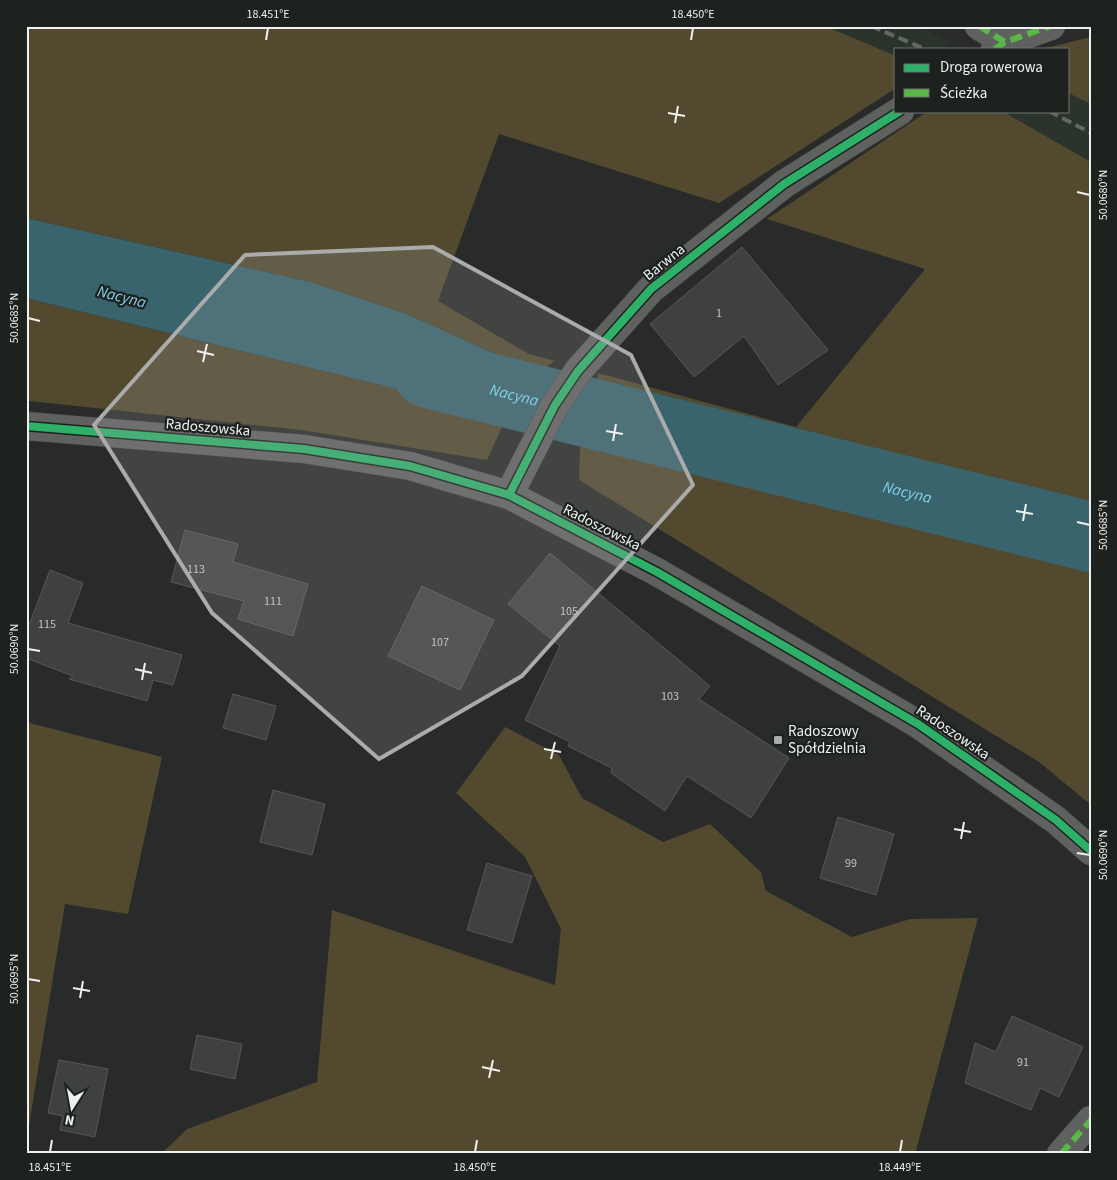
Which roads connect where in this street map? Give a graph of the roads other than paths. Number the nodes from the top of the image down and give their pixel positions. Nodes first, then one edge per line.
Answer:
1 (979, 26) edge
2 (1051, 26) edge
3 (1000, 45) edge
4 (898, 112) edge
5 (26, 426) edge
6 (509, 495) junction
7 (1091, 851) edge
8 (1091, 1120) edge
9 (1061, 1154) edge

1 - 3 street
2 - 3 street
4 - 6 street, Barwna
5 - 6 street, Radoszowska
6 - 7 street, Radoszowska
8 - 9 street

